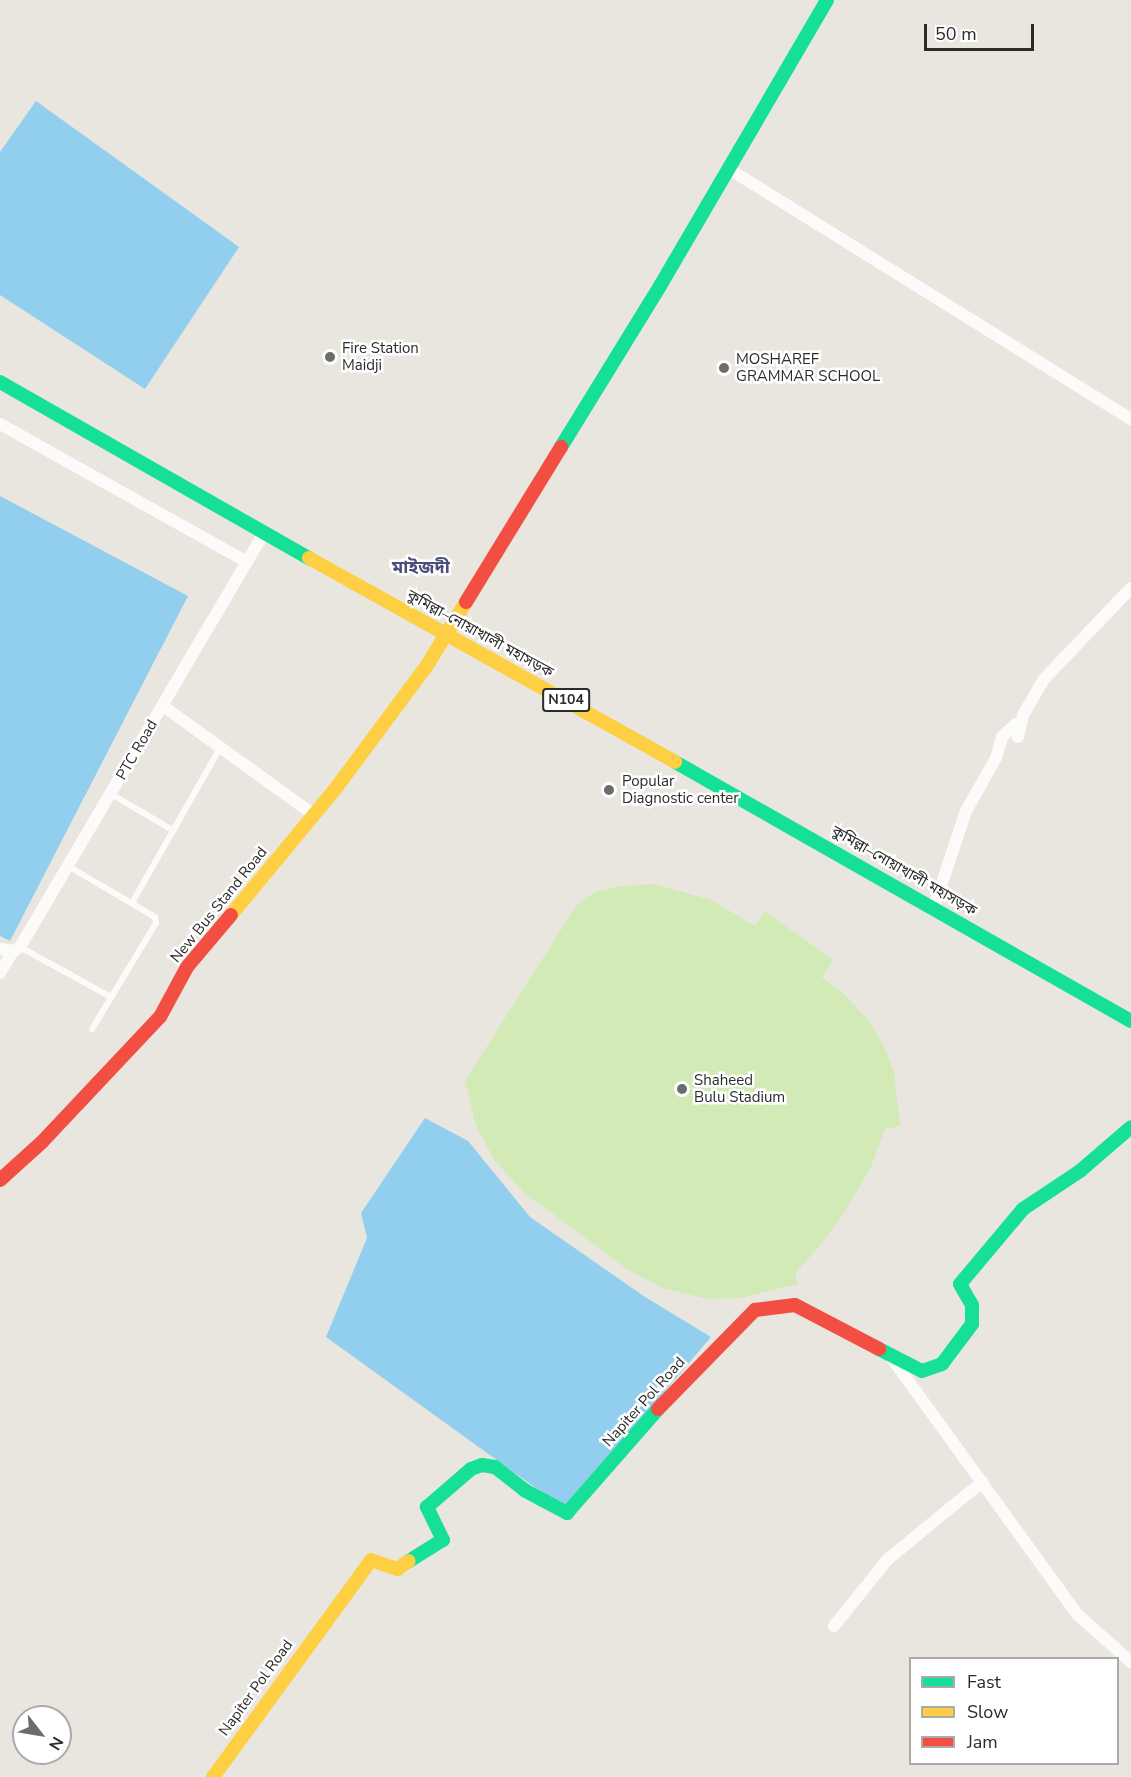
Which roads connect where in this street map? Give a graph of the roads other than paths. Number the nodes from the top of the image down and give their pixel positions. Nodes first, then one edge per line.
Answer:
1 (828, 0) edge
2 (729, 169) junction
3 (0, 382) edge
4 (1131, 419) edge
5 (0, 424) edge
6 (264, 533) junction
7 (247, 562) junction
8 (1131, 588) edge
9 (447, 634) junction
10 (162, 706) junction
11 (221, 748) junction
12 (111, 794) junction
13 (314, 815) junction
14 (174, 831) junction
15 (68, 866) junction
16 (132, 903) junction
17 (934, 908) junction
18 (0, 949) edge
19 (17, 949) junction
20 (0, 973) edge
21 (111, 997) junction
22 (1131, 1021) edge
23 (92, 1029) dead end
24 (1131, 1127) edge
25 (0, 1180) edge
26 (889, 1353) junction
27 (982, 1482) junction
28 (834, 1626) dead end
29 (1131, 1662) edge
30 (213, 1777) edge

1 - 2 main road, New Bus Stand Road
2 - 4 street
2 - 9 main road, New Bus Stand Road
3 - 6 main road, কুমিল্লা–নোয়াখালী মহাসড়ক / N104
5 - 7 street
6 - 7 street, PTC Road
6 - 9 main road, কুমিল্লা–নোয়াখালী মহাসড়ক / N104
7 - 10 street, PTC Road
8 - 17 street
9 - 13 main road, New Bus Stand Road
9 - 17 main road, কুমিল্লা–নোয়াখালী মহাসড়ক / N104
10 - 11 street
10 - 12 street, PTC Road
11 - 13 street
11 - 14 lane
12 - 14 lane
12 - 15 street, PTC Road
13 - 25 main road, New Bus Stand Road
14 - 16 lane
15 - 16 lane
15 - 19 street, PTC Road
16 - 21 lane
17 - 22 main road, কুমিল্লা–নোয়াখালী মহাসড়ক / N104
18 - 19 street
19 - 20 street, PTC Road
19 - 21 lane
21 - 23 lane
24 - 26 main road, Napiter Pol Road
26 - 27 street
26 - 30 main road, Napiter Pol Road
27 - 28 street
27 - 29 street

